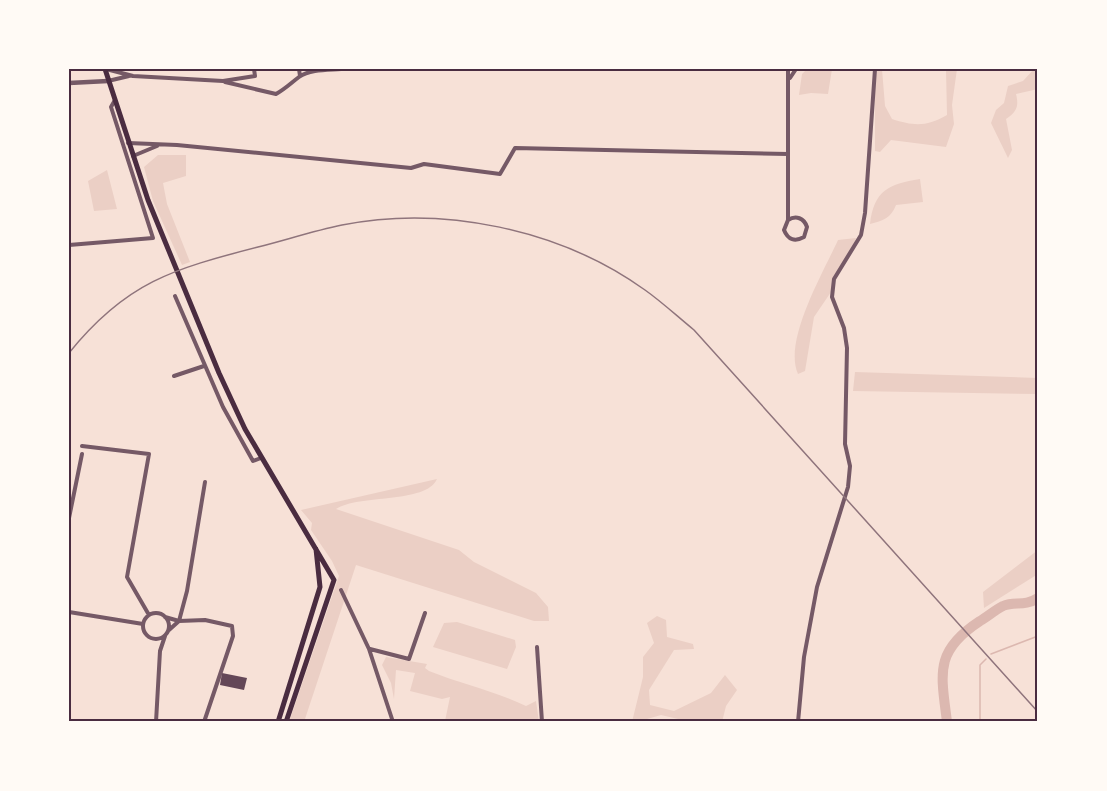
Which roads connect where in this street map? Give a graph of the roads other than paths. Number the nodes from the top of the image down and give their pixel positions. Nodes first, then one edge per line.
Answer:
1 (105, 69) edge
2 (254, 69) edge
3 (299, 69) edge
4 (342, 69) edge
5 (788, 69) edge
6 (796, 69) edge
7 (875, 69) edge
8 (121, 71) edge
9 (133, 76) junction
10 (300, 76) junction
11 (790, 79) junction
12 (108, 81) junction
13 (223, 81) junction
14 (69, 83) edge
15 (115, 100) junction
16 (127, 143) junction
17 (158, 146) junction
18 (788, 154) junction
19 (132, 156) junction
20 (788, 220) junction
21 (69, 245) edge
22 (175, 296) dead end
23 (204, 366) junction
24 (174, 376) dead end
25 (82, 447) dead end
26 (82, 454) dead end
27 (261, 458) junction
28 (205, 482) dead end
29 (69, 518) edge
30 (315, 544) junction
31 (320, 587) junction
32 (333, 589) junction
33 (340, 590) dead end
34 (69, 612) edge
35 (425, 613) dead end
36 (149, 615) junction
37 (165, 617) junction
38 (179, 621) junction
39 (143, 624) junction
40 (169, 630) junction
41 (165, 636) junction
42 (154, 640) junction
43 (537, 647) dead end
44 (369, 649) junction
45 (160, 651) junction
46 (156, 722) edge
47 (204, 722) edge
48 (278, 722) edge
49 (286, 722) edge
50 (393, 722) edge
51 (542, 722) edge
52 (798, 722) edge

1 - 8 street
1 - 12 main road
2 - 13 street
3 - 10 street
4 - 10 street
5 - 11 street
6 - 11 street
7 - 52 street
8 - 9 street
9 - 12 street
9 - 13 street
10 - 13 street
11 - 18 street
12 - 14 street
12 - 15 main road
15 - 16 main road
15 - 21 street
16 - 17 street
16 - 19 main road
17 - 18 street
17 - 19 street
18 - 20 street
19 - 27 main road
20 - 20 street
22 - 23 street
23 - 24 street
23 - 27 street
25 - 36 street
26 - 29 street
27 - 30 main road
28 - 38 street
30 - 31 main road
30 - 32 main road
31 - 32 street
31 - 48 main road
32 - 49 main road
33 - 44 street
34 - 39 street
35 - 44 street
36 - 37 street
36 - 39 street
37 - 38 street
37 - 40 street
38 - 40 street
38 - 47 street
39 - 42 street
40 - 41 street
41 - 42 street
41 - 45 street
42 - 45 street
43 - 51 street
44 - 50 street
45 - 46 street

